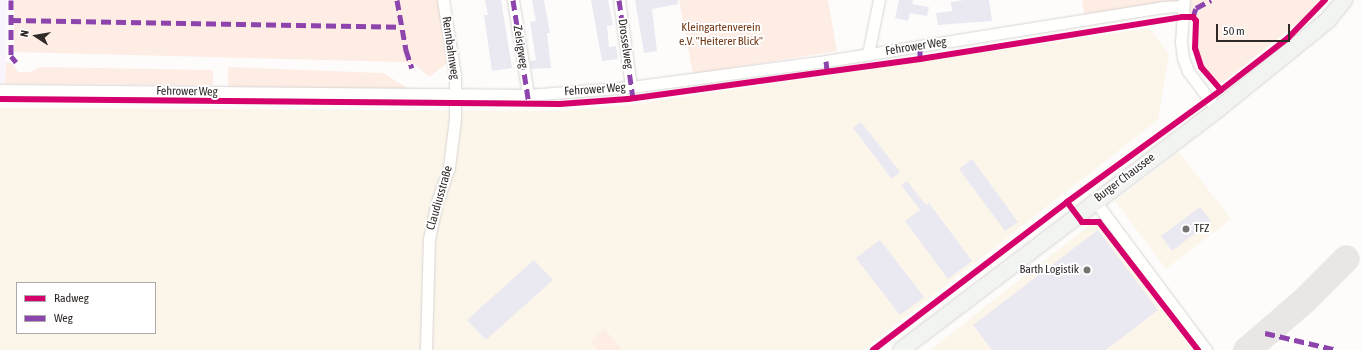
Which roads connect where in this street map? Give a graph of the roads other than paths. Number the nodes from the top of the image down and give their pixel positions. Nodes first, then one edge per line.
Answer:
1 (443, 0) edge
2 (513, 0) edge
3 (619, 0) edge
4 (879, 0) edge
5 (1344, 0) edge
6 (1183, 3) edge
7 (868, 54) junction
8 (631, 87) junction
9 (0, 90) edge
10 (455, 95) junction
11 (528, 95) junction
12 (1217, 110) junction
13 (1095, 201) junction
14 (426, 350) edge
15 (901, 350) edge
16 (1206, 350) edge

1 - 10 street, Rennbahnweg
2 - 11 street, Zeisigweg
3 - 8 street, Drosselweg
4 - 7 street
5 - 12 main road, Burger Chaussee
6 - 7 street, Fehrower Weg
6 - 12 street
7 - 8 street, Fehrower Weg
8 - 11 street, Fehrower Weg
9 - 10 street, Fehrower Weg
10 - 11 street, Fehrower Weg
10 - 14 street, Claudiusstraße
12 - 13 main road, Burger Chaussee
13 - 15 main road, Burger Chaussee
13 - 16 street

